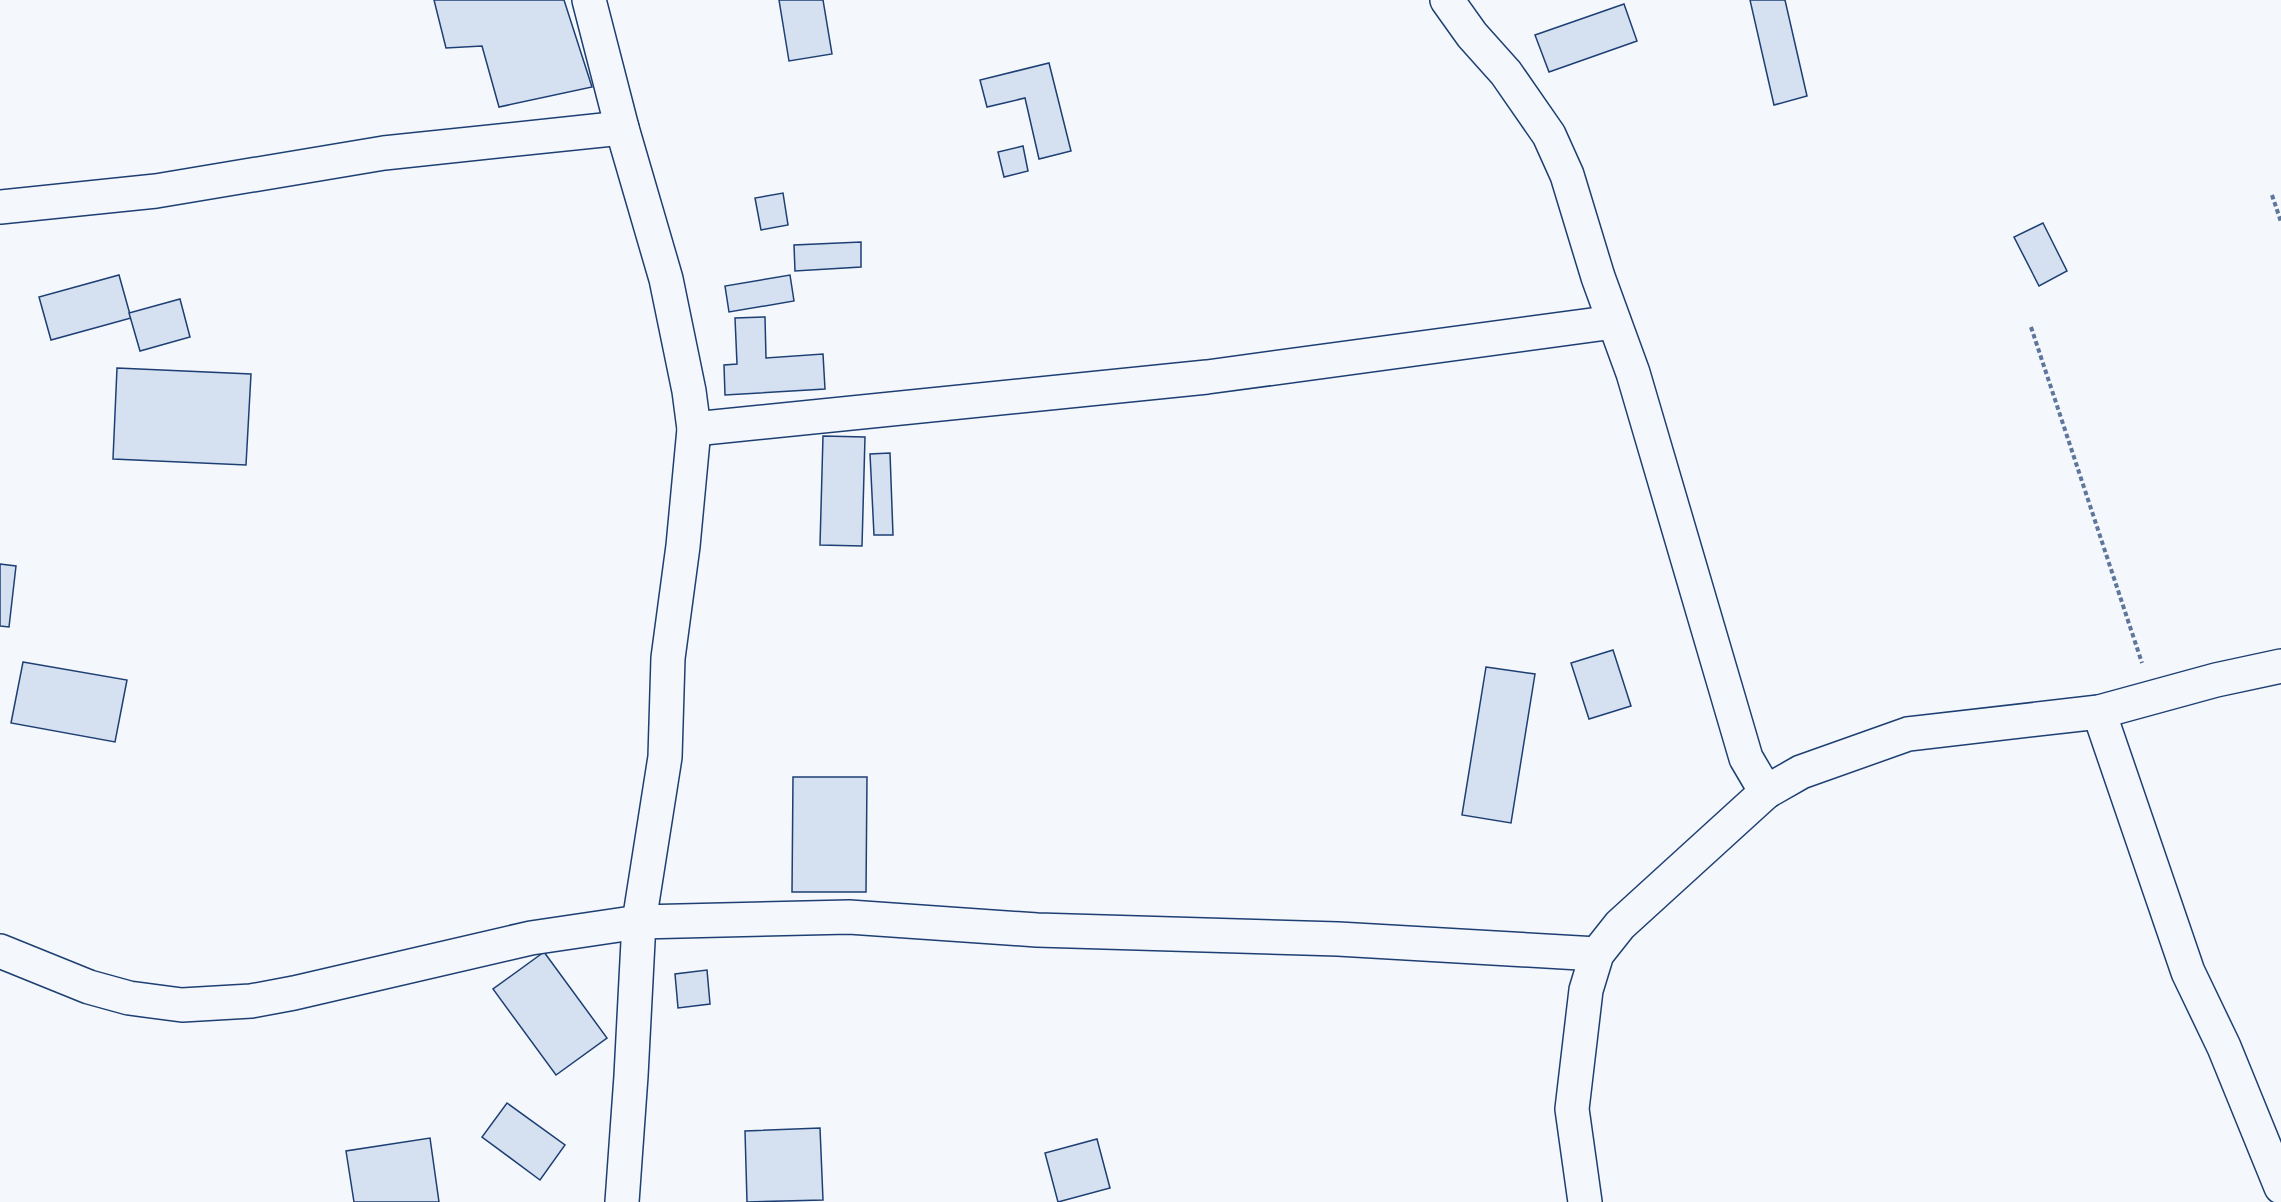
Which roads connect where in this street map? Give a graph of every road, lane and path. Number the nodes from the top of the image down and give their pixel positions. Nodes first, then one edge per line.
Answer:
1 (589, 0) edge
2 (1447, 0) edge
3 (622, 128) junction
4 (2272, 195) dead end
5 (0, 207) edge
6 (2281, 222) edge
7 (1614, 322) junction
8 (2031, 327) dead end
9 (693, 429) junction
10 (2281, 666) edge
11 (2154, 698) junction
12 (2099, 712) junction
13 (1766, 792) junction
14 (639, 922) junction
15 (0, 951) edge
16 (1597, 954) junction
17 (2281, 1187) edge
18 (622, 1202) edge
19 (1585, 1202) edge

1 - 3 street
2 - 7 street
3 - 5 street
3 - 9 street
4 - 6 path
7 - 9 street
7 - 13 street
8 - 11 path
9 - 14 street
10 - 11 street
11 - 12 street
12 - 13 street
12 - 17 street
13 - 16 street
14 - 15 street
14 - 16 street
14 - 18 street
16 - 19 street

